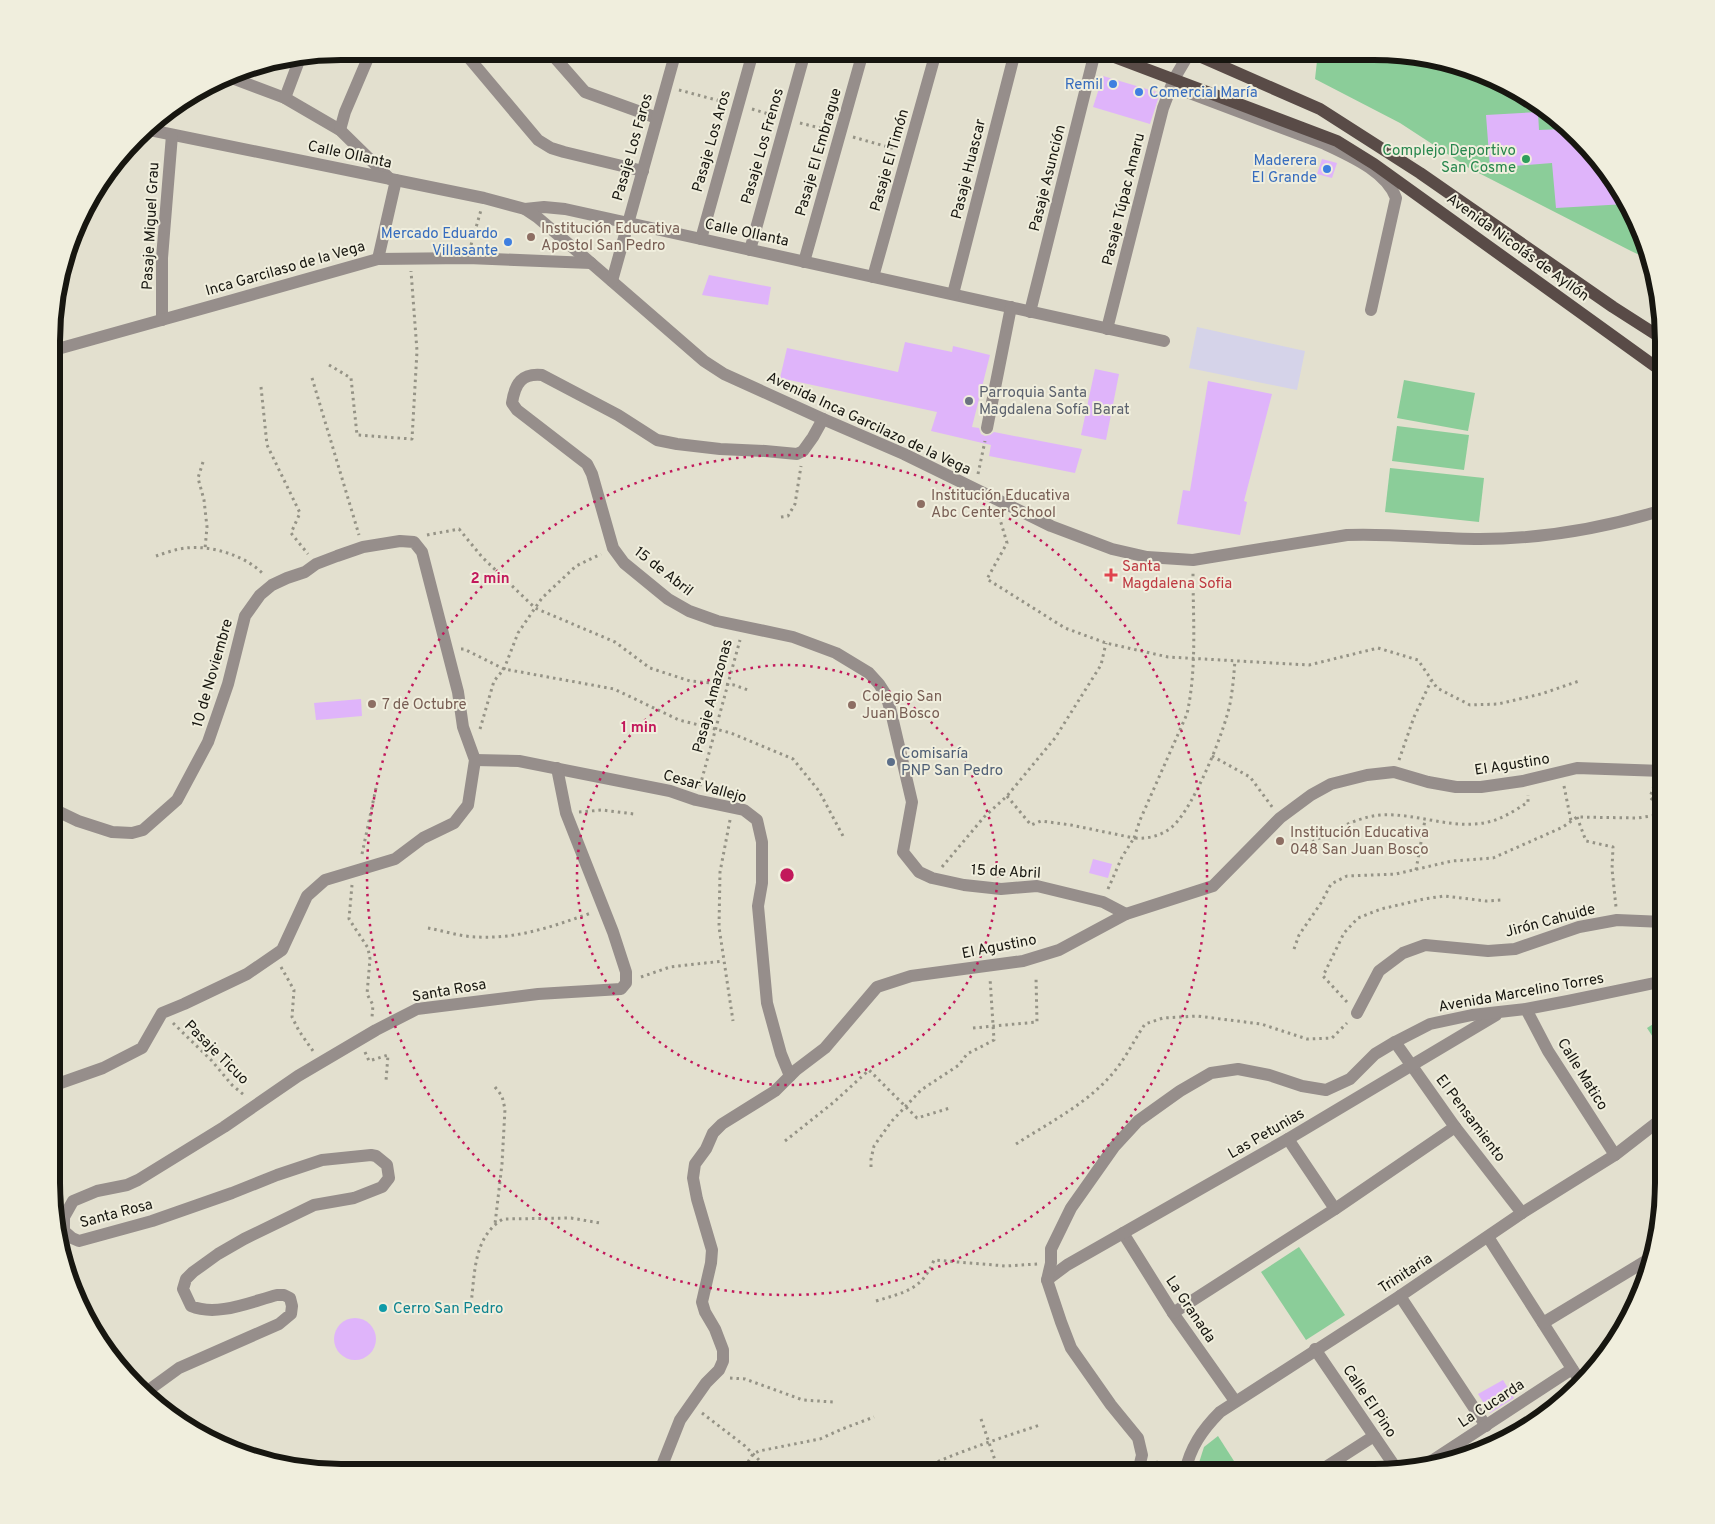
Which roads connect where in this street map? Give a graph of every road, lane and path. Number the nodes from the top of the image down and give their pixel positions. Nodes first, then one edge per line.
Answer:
1 (367, 60) edge
2 (471, 60) edge
3 (557, 60) edge
4 (674, 60) edge
5 (751, 60) edge
6 (803, 60) edge
7 (861, 60) edge
8 (934, 60) edge
9 (1013, 60) edge
10 (1093, 60) edge
11 (1123, 60) edge
12 (1185, 60) edge
13 (1208, 60) edge
14 (298, 63) edge
15 (1174, 79) junction
16 (237, 80) edge
17 (285, 98) junction
18 (658, 118) junction
19 (340, 130) junction
20 (155, 131) edge
21 (172, 135) junction
22 (643, 171) junction
23 (393, 180) junction
24 (484, 198) junction
25 (525, 209) junction
26 (628, 223) junction
27 (701, 239) junction
28 (750, 250) junction
29 (378, 258) junction
30 (410, 258) junction
31 (468, 258) junction
32 (804, 262) junction
33 (591, 263) junction
34 (873, 277) junction
35 (612, 281) junction
36 (953, 294) junction
37 (1011, 307) junction
38 (1371, 310) dead end
39 (1030, 312) junction
40 (162, 320) junction
41 (1107, 329) junction
42 (1655, 334) edge
43 (1164, 341) dead end
44 (60, 348) edge
45 (329, 365) dead end
46 (1655, 366) edge
47 (312, 378) dead end
48 (261, 387) dead end
49 (823, 419) junction
50 (987, 428) joint
51 (804, 451) junction
52 (203, 462) dead end
53 (975, 490) junction
54 (994, 499) junction
55 (1655, 512) edge
56 (781, 517) dead end
57 (414, 542) junction
58 (363, 547) junction
59 (613, 548) junction
60 (206, 549) junction
61 (156, 556) dead end
62 (1193, 560) junction
63 (316, 564) junction
64 (272, 585) junction
65 (535, 608) junction
66 (743, 627) junction
67 (1106, 643) junction
68 (446, 650) junction
69 (1192, 659) junction
70 (1235, 660) junction
71 (504, 669) junction
72 (1432, 680) junction
73 (1579, 681) dead end
74 (727, 685) junction
75 (748, 690) dead end
76 (715, 728) junction
77 (470, 747) junction
78 (1212, 756) junction
79 (475, 760) junction
80 (558, 768) junction
81 (1655, 770) edge
82 (1394, 772) junction
83 (1655, 784) edge
84 (376, 788) dead end
85 (1007, 796) junction
86 (696, 800) junction
87 (1528, 802) dead end
88 (1655, 803) edge
89 (733, 808) junction
90 (60, 812) edge
91 (566, 813) junction
92 (634, 814) dead end
93 (1655, 815) edge
94 (1577, 817) junction
95 (1280, 818) junction
96 (1425, 820) junction
97 (843, 836) dead end
98 (1134, 838) junction
99 (1295, 851) dead end
100 (359, 869) junction
101 (1416, 870) junction
102 (932, 878) junction
103 (1502, 900) dead end
104 (1103, 902) junction
105 (604, 908) junction
106 (1126, 914) junction
107 (1617, 920) junction
108 (1655, 922) edge
109 (428, 928) dead end
110 (1294, 949) dead end
111 (273, 956) junction
112 (723, 961) junction
113 (990, 965) junction
114 (1036, 977) dead end
115 (626, 983) junction
116 (1655, 983) edge
117 (1526, 1009) junction
118 (1500, 1012) junction
119 (162, 1013) junction
120 (1357, 1013) junction
121 (733, 1021) dead end
122 (993, 1025) junction
123 (973, 1028) dead end
124 (372, 1033) junction
125 (359, 1041) junction
126 (1395, 1042) junction
127 (321, 1063) junction
128 (1412, 1065) junction
129 (790, 1076) junction
130 (386, 1081) dead end
131 (60, 1083) edge
132 (495, 1087) dead end
133 (256, 1105) junction
134 (906, 1107) junction
135 (950, 1108) dead end
136 (1655, 1124) edge
137 (1455, 1127) junction
138 (1288, 1139) junction
139 (785, 1141) dead end
140 (1016, 1144) dead end
141 (1615, 1156) junction
142 (871, 1167) dead end
143 (1335, 1209) junction
144 (1522, 1213) junction
145 (600, 1223) dead end
146 (495, 1224) junction
147 (1123, 1233) junction
148 (1488, 1237) junction
149 (1643, 1262) edge
150 (1051, 1263) junction
151 (1046, 1280) junction
152 (1400, 1296) junction
153 (876, 1301) dead end
154 (471, 1304) dead end
155 (1173, 1313) junction
156 (1543, 1322) junction
157 (1315, 1349) junction
158 (1572, 1369) junction
159 (712, 1376) junction
160 (1577, 1377) edge
161 (150, 1389) edge
162 (1235, 1401) junction
163 (833, 1402) dead end
164 (690, 1405) junction
165 (874, 1417) dead end
166 (980, 1419) dead end
167 (1040, 1425) dead end
168 (1486, 1426) junction
169 (1374, 1436) junction
170 (988, 1442) junction
171 (753, 1454) junction
172 (1439, 1456) edge
173 (1393, 1463) edge
174 (663, 1464) edge
175 (747, 1464) edge
176 (763, 1464) edge
177 (930, 1464) edge
178 (996, 1464) edge
179 (1140, 1464) edge
180 (1186, 1464) edge
181 (1330, 1464) edge

1 - 19 street
2 - 22 street
3 - 18 street
4 - 18 street, Pasaje Los Faros
5 - 27 street, Pasaje Los Aros
6 - 28 street, Pasaje Los Frenos
7 - 32 street, Pasaje El Embrague
8 - 34 street, Pasaje El Timón
9 - 36 street, Pasaje Huascar
10 - 39 street, Pasaje Asunción
11 - 15 main road, Avenida Nicolás de Ayllón
12 - 15 street, Pasaje Túpac Amaru
13 - 42 main road, Avenida Nicolás de Ayllón
14 - 17 street
15 - 38 street
15 - 41 street, Pasaje Túpac Amaru
15 - 46 main road, Avenida Nicolás de Ayllón
16 - 17 street
17 - 19 street
18 - 22 street, Pasaje Los Faros
19 - 23 street
20 - 21 street, Calle Ollanta
21 - 23 street, Calle Ollanta
21 - 40 street, Pasaje Miguel Grau
22 - 26 street, Pasaje Los Faros
23 - 24 street, Calle Ollanta
23 - 29 street
24 - 25 street, Calle Ollanta
24 - 31 path
25 - 26 street, Calle Ollanta
25 - 33 street, Avenida Inca Garcilazo de la Vega
26 - 27 street, Calle Ollanta
26 - 35 street, Pasaje Los Faros
27 - 28 street, Calle Ollanta
28 - 32 street, Calle Ollanta
29 - 30 street, Inca Garcilaso de la Vega
29 - 40 street, Inca Garcilaso de la Vega
30 - 31 street, Inca Garcilaso de la Vega
30 - 45 path
31 - 33 street, Inca Garcilaso de la Vega
32 - 34 street, Calle Ollanta
33 - 35 street, Avenida Inca Garcilazo de la Vega
34 - 36 street, Calle Ollanta
35 - 49 street, Avenida Inca Garcilazo de la Vega
36 - 37 street, Calle Ollanta
37 - 39 street, Calle Ollanta
37 - 50 street
39 - 41 street, Calle Ollanta
40 - 44 street, Inca Garcilaso de la Vega
41 - 43 street, Calle Ollanta
47 - 58 path
48 - 63 path
49 - 51 street
49 - 53 street, Avenida Inca Garcilazo de la Vega
50 - 53 path
51 - 56 path
51 - 59 street, 15 de Abril
52 - 60 path
53 - 54 street, Avenida Inca Garcilazo de la Vega
54 - 62 street, Avenida Inca Garcilazo de la Vega
54 - 67 path
55 - 62 street, Avenida Inca Garcilazo de la Vega
57 - 58 street, 10 de Noviembre
57 - 65 path
57 - 68 street
58 - 63 street, 10 de Noviembre
59 - 65 path
59 - 66 street, 15 de Abril
60 - 61 path
60 - 64 path
62 - 69 path
63 - 64 street, 10 de Noviembre
64 - 90 street, 10 de Noviembre
65 - 71 path
65 - 74 path
66 - 74 path, Pasaje Amazonas
66 - 102 street, 15 de Abril
67 - 69 path
67 - 85 path
68 - 71 path
68 - 77 street
69 - 70 path
69 - 98 path
70 - 72 path
70 - 78 path
71 - 76 path
71 - 77 path
72 - 73 path
72 - 82 path
74 - 75 path
74 - 76 path, Pasaje Amazonas
76 - 86 path, Pasaje Amazonas
76 - 97 path
77 - 79 street
78 - 95 path
78 - 98 path
79 - 80 street, Cesar Vallejo
79 - 100 street
80 - 86 street, Cesar Vallejo
80 - 91 street
81 - 82 street, El Agustino
82 - 95 street, El Agustino
83 - 88 path
84 - 100 path
85 - 98 path
85 - 102 path
86 - 89 street, Cesar Vallejo
87 - 96 path
89 - 112 path
89 - 129 street, Cesar Vallejo
91 - 92 path
91 - 105 street
93 - 94 path
94 - 101 path
94 - 107 path
95 - 106 street, El Agustino
96 - 99 path
96 - 101 path
98 - 104 path
100 - 111 street
100 - 124 path
101 - 110 path
102 - 104 street, 15 de Abril
103 - 120 path
104 - 106 street, 15 de Abril
105 - 109 path
105 - 115 street
106 - 113 street, El Agustino
107 - 108 street, Jirón Cahuide
107 - 120 street, Jirón Cahuide
111 - 119 street
111 - 127 path
112 - 115 path
112 - 121 path
113 - 122 path
113 - 129 street, El Agustino
114 - 122 path
115 - 124 street, Santa Rosa
116 - 117 street, Avenida Marcelino Torres
117 - 118 street, Avenida Marcelino Torres
117 - 141 street, Calle Matico
118 - 126 street, Avenida Marcelino Torres
118 - 128 street, Las Petunias
119 - 131 street
119 - 133 path, Pasaje Ticuo
120 - 140 path
122 - 123 path
122 - 134 path
124 - 125 street, Santa Rosa
125 - 127 street, Santa Rosa
125 - 130 path
126 - 128 street, El Pensamiento
126 - 150 street, Avenida Marcelino Torres
127 - 133 street, Santa Rosa
128 - 137 street, El Pensamiento
128 - 138 street, Las Petunias
129 - 159 street, El Agustino
132 - 146 path
133 - 161 street, Santa Rosa
134 - 135 path
134 - 139 path
134 - 142 path
136 - 141 street, Trinitaria
137 - 143 street
137 - 144 street, El Pensamiento
138 - 143 street
138 - 147 street, Las Petunias
141 - 144 street, Trinitaria
143 - 155 street
144 - 148 street, Trinitaria
145 - 146 path
146 - 154 path
147 - 151 street, Las Petunias
147 - 155 street, La Granada
148 - 152 street, Trinitaria
148 - 156 street
149 - 156 street
150 - 151 street, Avenida Marcelino Torres
150 - 153 path
151 - 179 street
152 - 157 street, Trinitaria
152 - 168 street
155 - 162 street, La Granada
156 - 158 street
157 - 162 street, Trinitaria
157 - 169 street, Calle El Pino
158 - 160 street
158 - 168 street, La Cucarda
159 - 163 path
159 - 164 street, El Agustino
162 - 180 street, Trinitaria
164 - 171 path
164 - 174 street, El Agustino
165 - 171 path
166 - 170 path
167 - 170 path
168 - 172 street, La Cucarda
169 - 173 street, Calle El Pino
169 - 181 street
170 - 177 path
170 - 178 path
171 - 175 path
171 - 176 path

